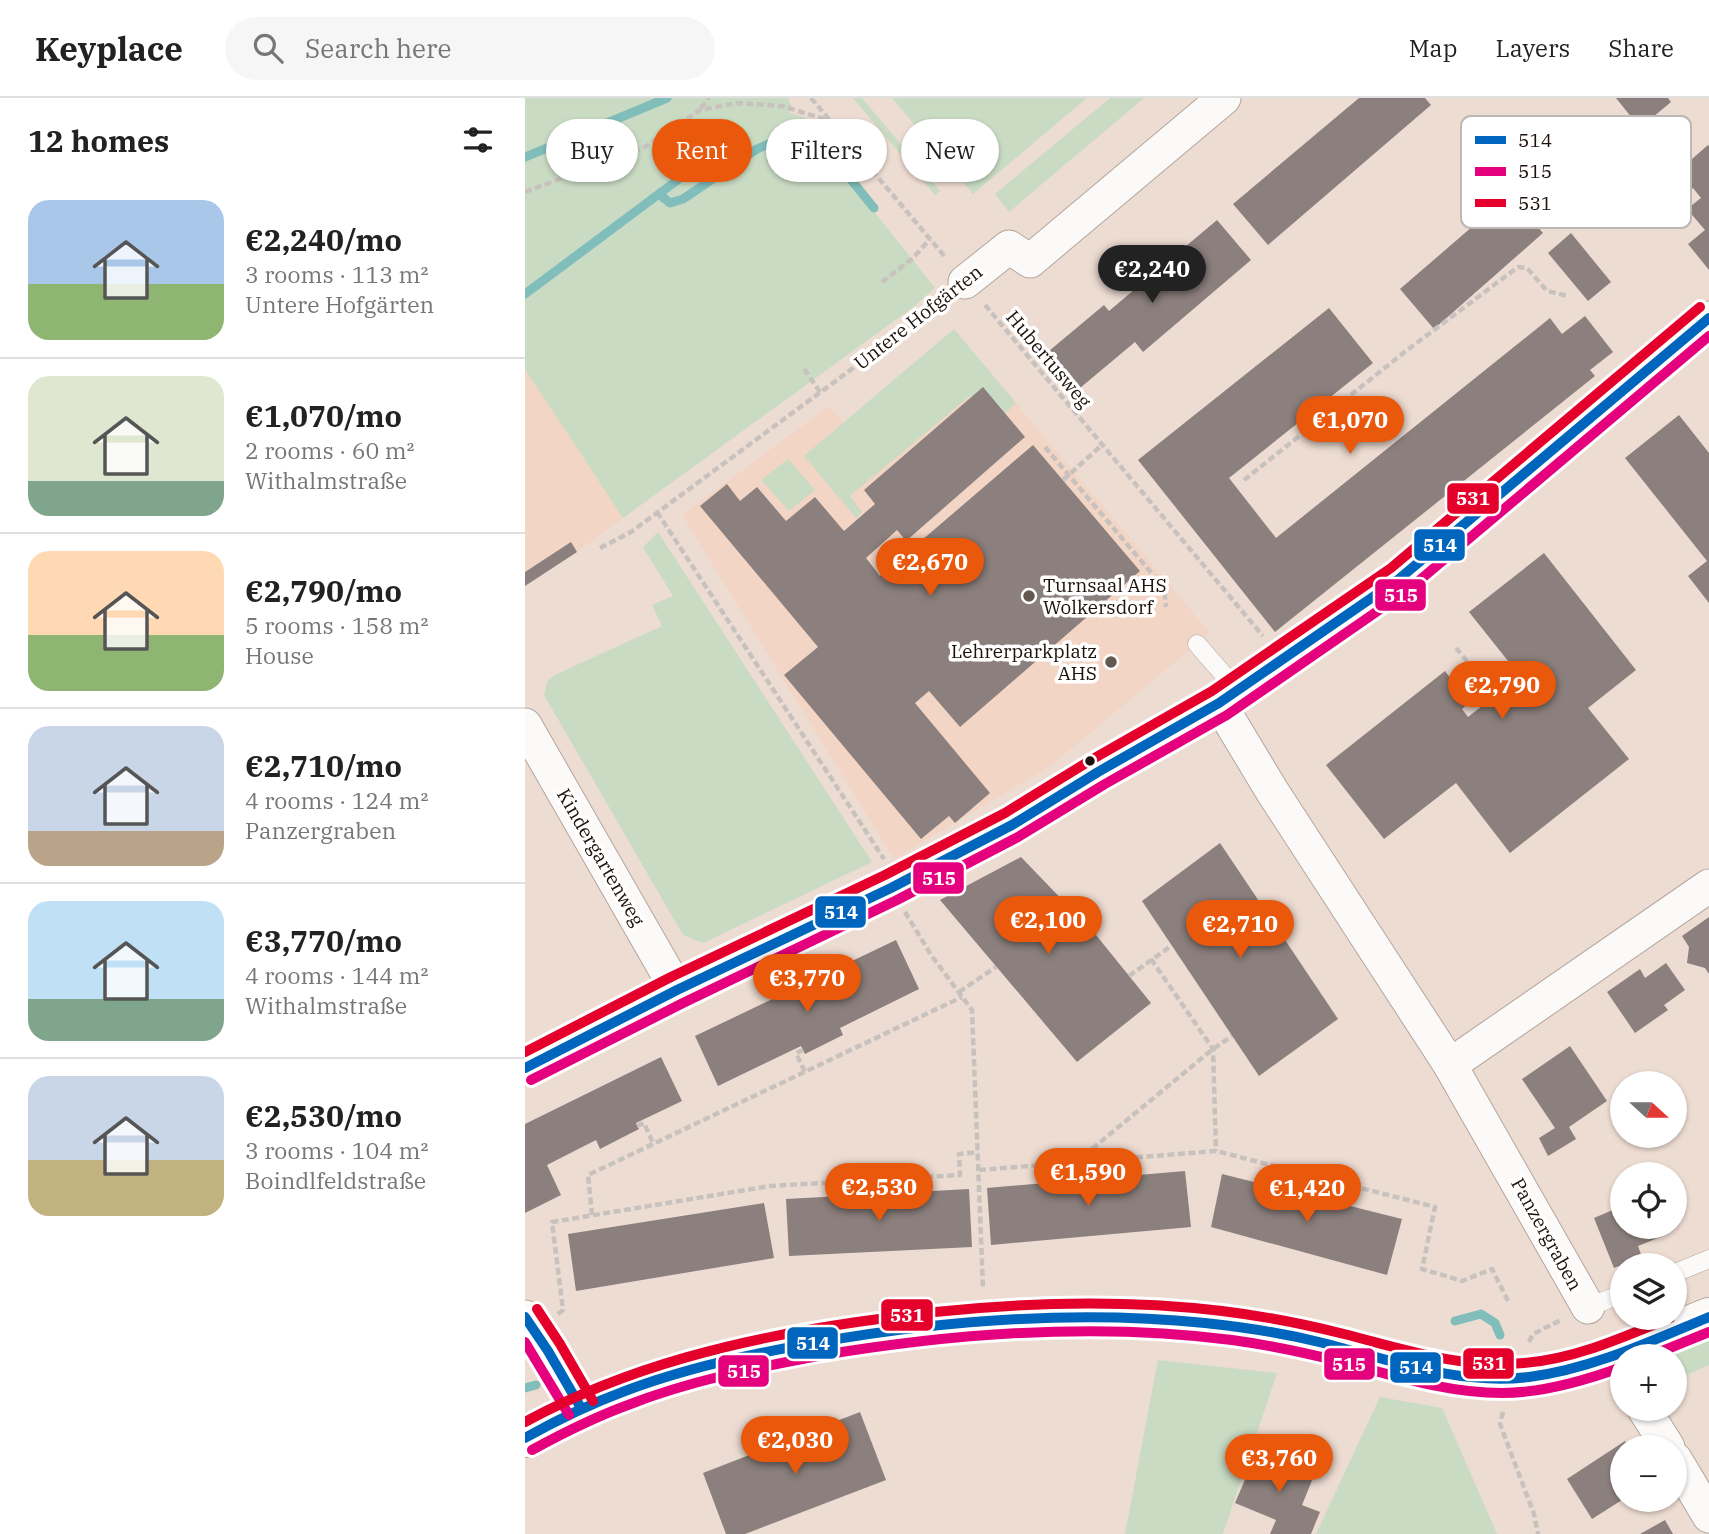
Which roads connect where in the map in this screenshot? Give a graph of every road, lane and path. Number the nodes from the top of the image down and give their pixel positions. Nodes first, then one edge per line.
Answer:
1 (709, 98) edge
2 (811, 98) edge
3 (1224, 98) edge
4 (700, 110) junction
5 (825, 119) edge
6 (827, 119) edge
7 (881, 182) edge
8 (525, 192) edge
9 (930, 239) junction
10 (882, 282) dead end
11 (965, 282) junction
12 (1569, 296) dead end
13 (1709, 317) edge
14 (804, 369) dead end
15 (820, 392) junction
16 (1102, 445) junction
17 (1045, 447) dead end
18 (1069, 474) junction
19 (1063, 480) dead end
20 (1244, 480) dead end
21 (657, 512) junction
22 (600, 548) dead end
23 (1166, 607) dead end
24 (1265, 639) dead end
25 (1197, 644) dead end
26 (1456, 648) dead end
27 (1495, 695) dead end
28 (1228, 697) junction
29 (525, 724) edge
30 (895, 886) junction
31 (1709, 886) edge
32 (1171, 946) dead end
33 (1151, 958) junction
34 (996, 967) dead end
35 (1129, 976) dead end
36 (677, 990) junction
37 (960, 995) junction
38 (1232, 1036) dead end
39 (1213, 1049) junction
40 (803, 1050) dead end
41 (1450, 1065) junction
42 (525, 1068) edge
43 (806, 1072) junction
44 (638, 1126) dead end
45 (653, 1143) junction
46 (1216, 1151) junction
47 (978, 1152) junction
48 (1076, 1162) junction
49 (979, 1170) junction
50 (592, 1215) junction
51 (1709, 1259) edge
52 (1687, 1268) edge
53 (1610, 1299) edge
54 (1508, 1301) dead end
55 (1588, 1307) junction
56 (1709, 1317) edge
57 (986, 1321) junction
58 (529, 1324) edge
59 (1652, 1344) edge
60 (1610, 1362) edge
61 (1511, 1378) junction
62 (580, 1408) junction
63 (525, 1438) edge
64 (1687, 1479) edge
65 (1709, 1516) edge
66 (1538, 1534) edge

1 - 4 path
2 - 6 path, Hubertusweg
3 - 11 street, Untere Hofgärten
4 - 5 path
4 - 8 path
7 - 9 path, Hubertusweg
9 - 10 path
9 - 11 path, Hubertusweg
11 - 15 path, Untere Hofgärten
11 - 16 path, Hubertusweg
12 - 20 path
13 - 28 street
14 - 15 path
15 - 21 path, Untere Hofgärten
16 - 18 path
16 - 24 path, Hubertusweg
17 - 18 path
18 - 19 path
18 - 23 path
21 - 22 path, Untere Hofgärten
21 - 30 path
25 - 28 lane
26 - 27 path
28 - 30 street
28 - 41 street, Panzergraben
29 - 36 street, Kindergartenweg
30 - 36 street
30 - 37 path
31 - 41 street
32 - 33 path
33 - 35 path
33 - 39 path
34 - 37 path
36 - 42 street
37 - 43 path
37 - 47 path
38 - 39 path
39 - 46 path
39 - 48 path
40 - 43 path
41 - 55 street, Panzergraben
43 - 45 path
44 - 45 path
45 - 50 path
46 - 48 path
46 - 54 path
47 - 49 path
47 - 50 path
48 - 49 path
49 - 57 path
50 - 58 path
51 - 52 lane
53 - 55 lane
55 - 61 path, Panzergraben
56 - 59 street
57 - 61 street
57 - 62 street
58 - 62 street
60 - 61 street
61 - 66 path, Panzergraben
62 - 63 street
64 - 65 street

